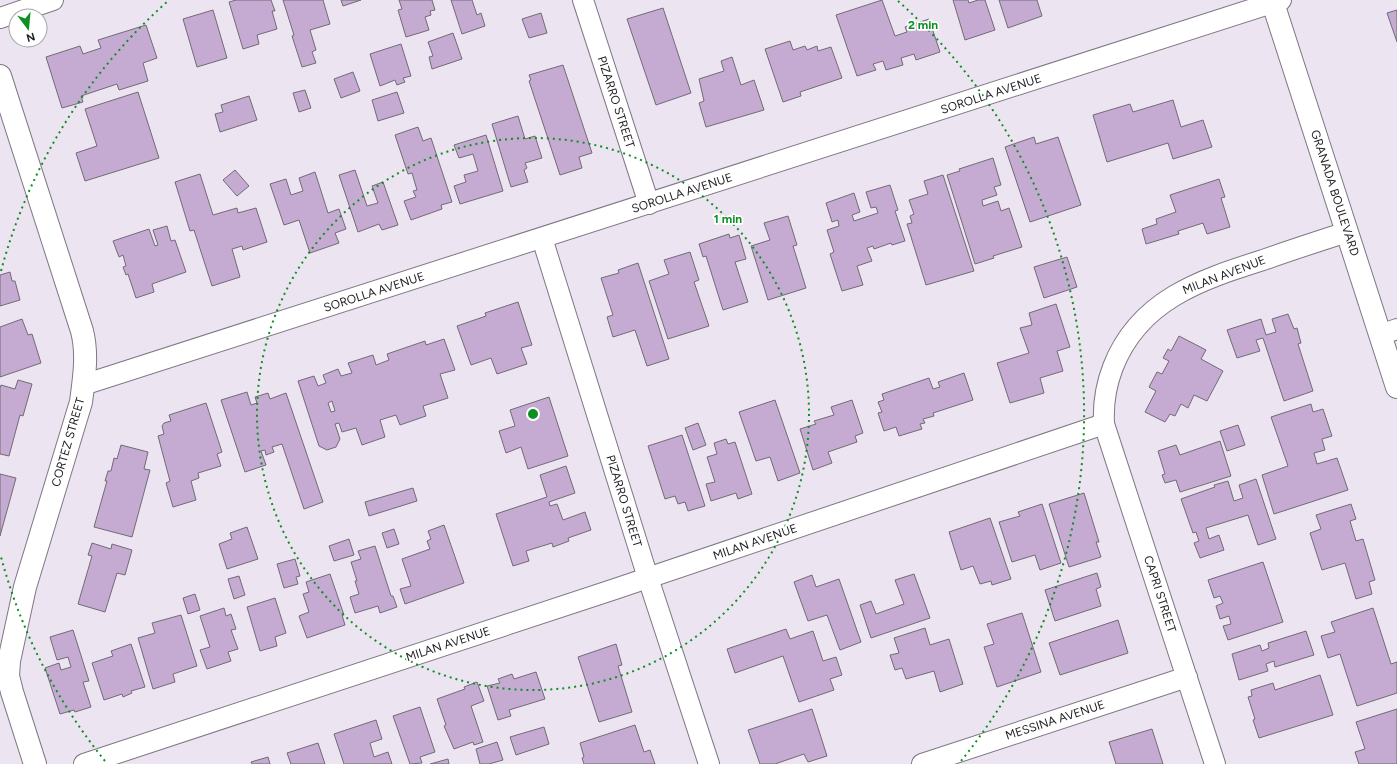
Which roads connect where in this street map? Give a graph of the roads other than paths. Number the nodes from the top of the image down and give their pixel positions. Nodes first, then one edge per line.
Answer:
1 (52, 0) edge
2 (583, 0) edge
3 (1275, 1) edge
4 (0, 18) edge
5 (0, 76) edge
6 (649, 204) junction
7 (1347, 232) junction
8 (542, 238) junction
9 (1389, 332) edge
10 (83, 385) junction
11 (1397, 386) edge
12 (1104, 424) junction
13 (648, 578) junction
14 (4, 662) edge
15 (1187, 677) junction
16 (35, 764) edge
17 (84, 764) edge
18 (709, 764) edge
19 (922, 764) edge
20 (1215, 764) edge

1 - 4 street
2 - 6 street, PIZARRO STREET
3 - 6 street, SOROLLA AVENUE
3 - 7 street, GRANADA BOULEVARD
5 - 10 street, CORTEZ STREET
6 - 8 street, SOROLLA AVENUE
7 - 9 street, GRANADA BOULEVARD
7 - 12 street, MILAN AVENUE
8 - 10 street, SOROLLA AVENUE
8 - 13 street, PIZARRO STREET
9 - 11 street, GRANADA BOULEVARD
10 - 14 street, CORTEZ STREET
12 - 13 street, MILAN AVENUE
12 - 15 street, CAPRI STREET
13 - 17 street, MILAN AVENUE
13 - 18 street, PIZARRO STREET
14 - 16 street, CORTEZ STREET
15 - 19 street, MESSINA AVENUE
15 - 20 street, CAPRI STREET

